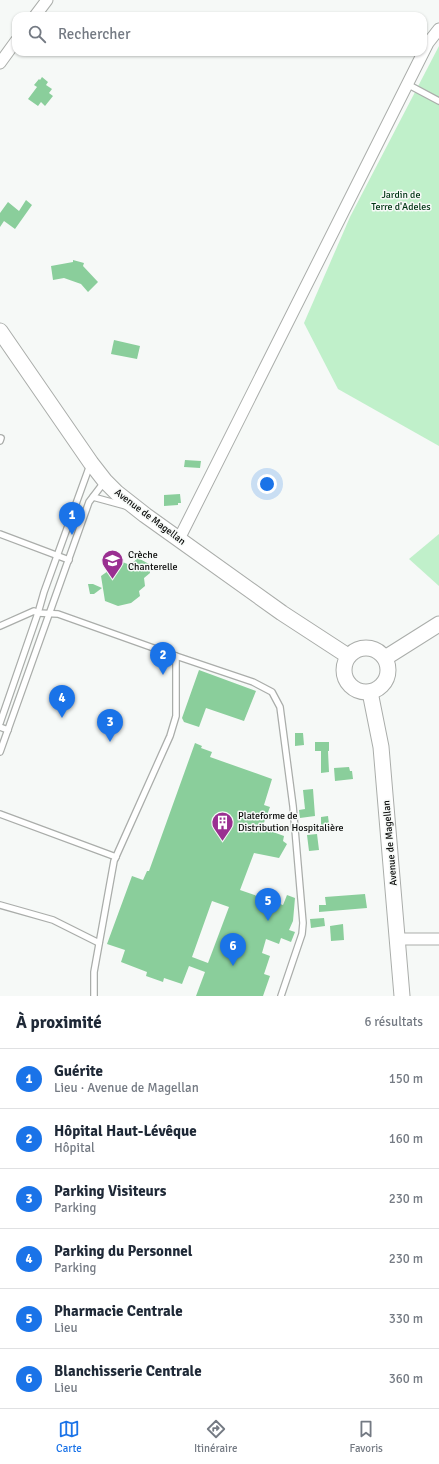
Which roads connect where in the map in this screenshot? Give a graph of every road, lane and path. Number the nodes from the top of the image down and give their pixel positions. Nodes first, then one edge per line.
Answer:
1 (47, 0) edge
2 (38, 12) edge
3 (439, 29) edge
4 (427, 45) edge
5 (12, 46) edge
6 (422, 56) edge
7 (0, 63) edge
8 (408, 84) junction
9 (439, 101) edge
10 (0, 331) edge
11 (91, 463) junction
12 (105, 481) junction
13 (93, 497) junction
14 (138, 510) junction
15 (0, 534) edge
16 (179, 539) junction
17 (57, 555) junction
18 (69, 560) junction
19 (38, 613) junction
20 (50, 613) junction
21 (439, 624) edge
22 (0, 626) edge
23 (176, 656) junction
24 (348, 656) junction
25 (385, 658) junction
26 (370, 692) junction
27 (0, 723) edge
28 (0, 727) edge
29 (8, 730) junction
30 (0, 752) edge
31 (0, 814) edge
32 (116, 857) junction
33 (0, 905) edge
34 (398, 939) junction
35 (439, 939) edge
36 (99, 943) junction
37 (94, 996) edge
38 (281, 996) edge
39 (402, 996) edge

1 - 2 street
3 - 4 street
5 - 7 street
6 - 8 street
8 - 9 lane
8 - 16 street
10 - 11 street, Avenue de Magellan
11 - 12 street, Avenue de Magellan
11 - 17 lane
12 - 13 lane
12 - 14 street, Avenue de Magellan
13 - 14 lane
13 - 18 lane
14 - 16 street, Avenue de Magellan
15 - 17 lane
16 - 24 street, Avenue de Magellan
17 - 18 lane
17 - 19 lane
18 - 20 lane
19 - 20 lane
19 - 22 lane
19 - 27 lane
20 - 23 lane
20 - 29 lane
21 - 25 street
23 - 32 lane
23 - 38 lane
24 - 25 street
24 - 26 street
25 - 26 street
26 - 34 street, Avenue de Magellan
28 - 29 lane
29 - 30 lane
31 - 32 lane
32 - 36 lane
33 - 36 lane
34 - 35 street
34 - 39 street, Avenue de Magellan
36 - 37 lane

